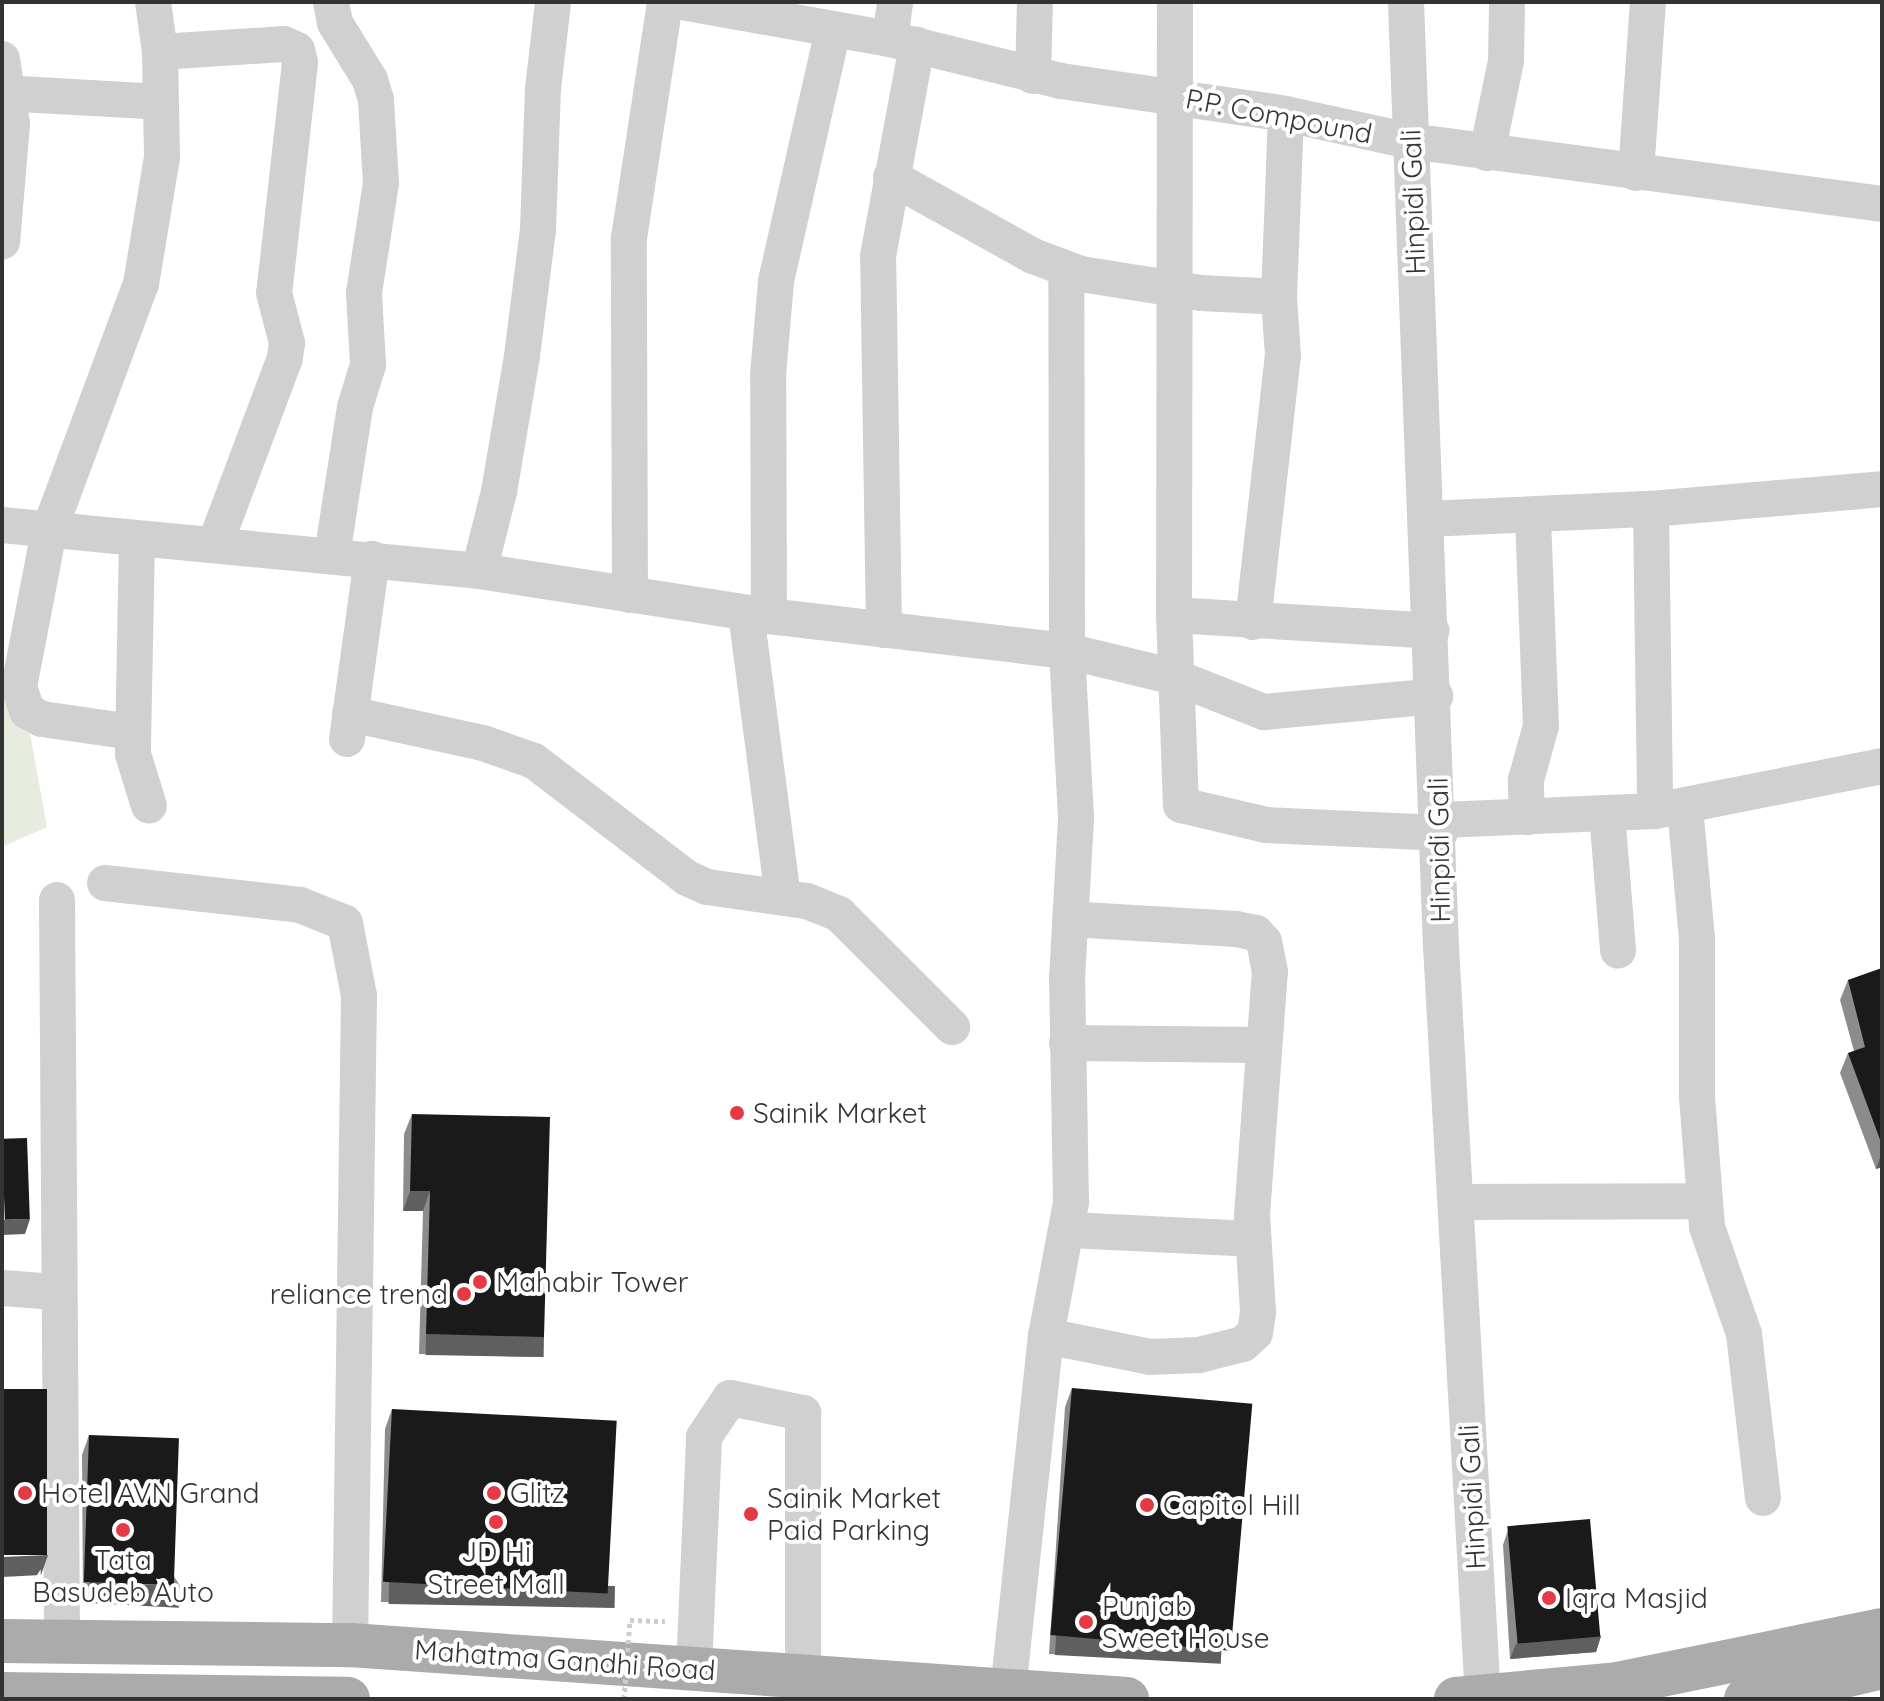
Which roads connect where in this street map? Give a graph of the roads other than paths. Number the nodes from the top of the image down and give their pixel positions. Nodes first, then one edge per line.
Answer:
1 (153, 2) edge
2 (331, 2) edge
3 (553, 2) edge
4 (665, 2) edge
5 (682, 2) edge
6 (895, 2) edge
7 (1035, 2) edge
8 (1175, 2) edge
9 (1406, 2) edge
10 (1507, 2) edge
11 (1648, 2) edge
12 (833, 31) junction
13 (903, 42) junction
14 (160, 52) junction
15 (1033, 76) junction
16 (5, 82) edge
17 (1172, 96) junction
18 (161, 102) junction
19 (1286, 114) junction
20 (1410, 141) junction
21 (1487, 153) junction
22 (1636, 173) junction
23 (891, 177) junction
24 (1882, 204) edge
25 (2, 242) edge
26 (1066, 269) junction
27 (1173, 289) junction
28 (1279, 297) junction
29 (1881, 500) edge
30 (1651, 509) junction
31 (1533, 515) junction
32 (1427, 519) junction
33 (2, 525) edge
34 (49, 531) junction
35 (137, 539) junction
36 (216, 542) junction
37 (332, 555) junction
38 (372, 559) junction
39 (479, 571) junction
40 (630, 595) junction
41 (758, 615) junction
42 (1174, 615) junction
43 (1253, 622) junction
44 (884, 630) junction
45 (1432, 631) junction
46 (1067, 651) junction
47 (1175, 677) junction
48 (1435, 696) junction
49 (132, 732) junction
50 (1882, 766) edge
51 (149, 806) dead end
52 (1670, 809) junction
53 (1607, 813) junction
54 (1527, 817) junction
55 (1440, 827) junction
56 (105, 883) dead end
57 (783, 898) junction
58 (57, 900) dead end
59 (1070, 919) junction
60 (1618, 951) dead end
61 (952, 1027) dead end
62 (1067, 1043) junction
63 (1262, 1045) junction
64 (1705, 1201) junction
65 (1456, 1202) junction
66 (1069, 1230) junction
67 (1251, 1239) junction
68 (2, 1288) edge
69 (56, 1292) junction
70 (1046, 1336) junction
71 (1763, 1498) dead end
72 (1882, 1630) edge
73 (2, 1641) edge
74 (62, 1642) junction
75 (350, 1645) junction
76 (1882, 1667) edge
77 (694, 1669) junction
78 (803, 1677) junction
79 (1008, 1691) junction
80 (2, 1694) edge
81 (1474, 1698) edge
82 (348, 1699) edge
83 (1127, 1699) edge
84 (1746, 1699) edge

1 - 14 street
2 - 37 street
3 - 39 street
4 - 40 street
5 - 12 street, P.P. Compound
6 - 13 street
7 - 15 street
8 - 17 street
9 - 20 street, Hinpidi Gali
10 - 21 street
11 - 22 street
12 - 13 street, P.P. Compound
12 - 41 street
13 - 15 street, P.P. Compound
13 - 23 street
14 - 18 street
14 - 36 street
15 - 17 street, P.P. Compound
16 - 18 street
16 - 25 street
17 - 19 street, P.P. Compound
17 - 27 street
18 - 34 street
19 - 20 street, P.P. Compound
19 - 28 street
20 - 21 street, P.P. Compound
20 - 32 street, Hinpidi Gali
21 - 22 street, P.P. Compound
22 - 24 street, P.P. Compound
23 - 26 street
23 - 44 street
26 - 27 street
26 - 46 street
27 - 28 street
27 - 42 street
28 - 43 street
29 - 30 street
30 - 31 street
30 - 52 street
31 - 32 street
31 - 54 street
32 - 45 street, Hinpidi Gali
33 - 34 street
34 - 35 street
34 - 49 street
35 - 36 street
35 - 49 street
36 - 37 street
37 - 38 street
38 - 39 street
38 - 57 street
39 - 40 street
40 - 41 street
41 - 44 street
41 - 57 street
42 - 43 street
42 - 47 street
43 - 45 street
44 - 46 street
45 - 48 street, Hinpidi Gali
46 - 47 street
46 - 59 street
47 - 48 street
47 - 55 street
48 - 55 street, Hinpidi Gali
49 - 51 street
50 - 52 street
52 - 53 street
52 - 64 street
53 - 54 street
53 - 60 street
54 - 55 street
55 - 65 street, Hinpidi Gali
56 - 75 street
57 - 61 street
58 - 69 street
59 - 62 street
59 - 63 street
62 - 63 street
62 - 66 street
63 - 67 street
64 - 65 street
64 - 71 street
65 - 81 street, Hinpidi Gali
66 - 67 street
66 - 70 street
67 - 70 street
68 - 69 street
69 - 74 street
70 - 79 street
72 - 81 main road
73 - 74 main road, Mahatma Gandhi Road
74 - 75 main road, Mahatma Gandhi Road
75 - 77 main road, Mahatma Gandhi Road
76 - 84 main road
77 - 78 main road, Mahatma Gandhi Road
77 - 78 street
78 - 79 main road, Mahatma Gandhi Road
79 - 83 main road, Mahatma Gandhi Road
80 - 82 main road

